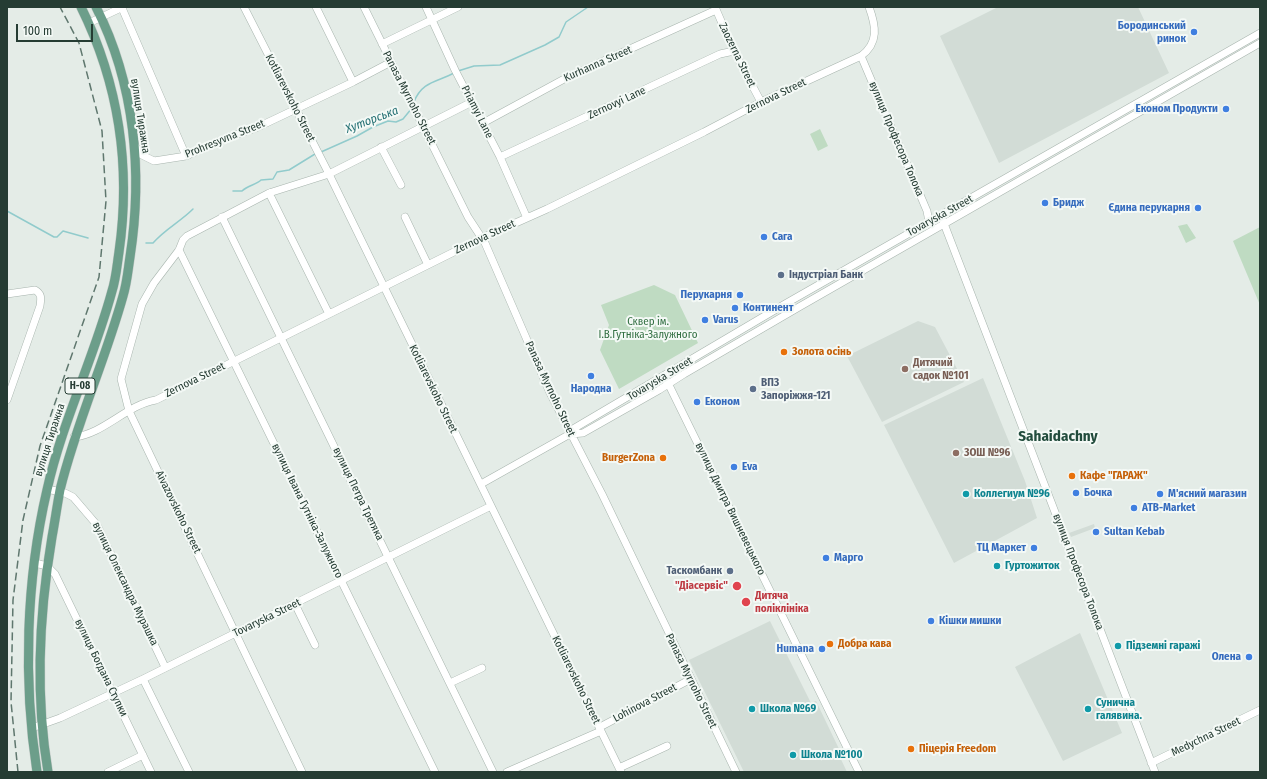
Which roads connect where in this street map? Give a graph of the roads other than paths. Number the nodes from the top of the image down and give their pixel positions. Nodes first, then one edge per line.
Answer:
1 (81, 7) edge
2 (96, 7) edge
3 (122, 7) edge
4 (244, 7) edge
5 (316, 7) edge
6 (364, 7) edge
7 (426, 7) edge
8 (458, 7) edge
9 (869, 7) edge
10 (715, 9) edge
11 (102, 17) junction
12 (432, 21) junction
13 (89, 23) junction
14 (1260, 33) edge
15 (1260, 43) edge
16 (382, 44) junction
17 (734, 52) junction
18 (861, 56) junction
19 (391, 62) junction
20 (353, 82) junction
21 (472, 102) junction
22 (761, 102) junction
23 (296, 109) junction
24 (483, 122) junction
25 (423, 125) junction
26 (135, 146) junction
27 (381, 147) junction
28 (186, 156) junction
29 (500, 157) junction
30 (1022, 169) junction
31 (329, 174) junction
32 (1026, 177) junction
33 (401, 185) dead end
34 (268, 193) junction
35 (940, 216) junction
36 (222, 217) junction
37 (405, 217) dead end
38 (527, 218) junction
39 (928, 222) junction
40 (944, 224) junction
41 (482, 238) junction
42 (179, 250) junction
43 (428, 265) junction
44 (384, 287) junction
45 (7, 294) edge
46 (329, 314) junction
47 (282, 337) junction
48 (234, 361) junction
49 (680, 366) junction
50 (684, 374) junction
51 (665, 376) junction
52 (669, 384) junction
53 (7, 400) edge
54 (129, 411) junction
55 (570, 434) junction
56 (74, 437) junction
57 (480, 484) junction
58 (47, 489) junction
59 (60, 492) junction
60 (490, 506) junction
61 (388, 557) junction
62 (35, 563) junction
63 (48, 566) junction
64 (341, 582) junction
65 (295, 604) junction
66 (235, 633) junction
67 (315, 645) dead end
68 (165, 667) junction
69 (482, 668) dead end
70 (143, 679) junction
71 (691, 679) junction
72 (450, 683) junction
73 (113, 693) junction
74 (1260, 710) edge
75 (42, 725) junction
76 (32, 728) junction
77 (600, 729) junction
78 (666, 746) dead end
79 (143, 755) junction
80 (1151, 763) junction
81 (620, 770) edge
82 (37, 772) edge
83 (48, 772) edge
84 (108, 772) edge
85 (151, 772) edge
86 (190, 772) edge
87 (302, 772) edge
88 (435, 772) edge
89 (493, 772) edge
90 (507, 772) edge
91 (736, 772) edge
92 (859, 772) edge
93 (1155, 772) edge

1 - 13 main road, вулиця Тиражна / Н-08
2 - 11 main road, вулиця Тиражна / Н-08
3 - 11 street
3 - 28 street
4 - 23 street, Kotliarevskoho Street
5 - 20 street
6 - 16 street, Panasa Myrnoho Street
7 - 12 street, Priamyi Lane
8 - 12 street
9 - 18 street, Zernova Street
10 - 17 street, Zaozerna Street
10 - 24 street, Kurhanna Street
11 - 13 street
11 - 26 main road, вулиця Тиражна / Н-08
12 - 16 street
12 - 21 street, Priamyi Lane
13 - 58 main road, вулиця Тиражна / Н-08
14 - 30 street, Tovaryska Street
15 - 32 street, Tovaryska Street
16 - 19 street, Panasa Myrnoho Street
17 - 22 street, Zaozerna Street
17 - 29 street, Zernovyi Lane
18 - 22 street, Zernova Street
18 - 39 street, вулиця Професора Толока
19 - 20 street
19 - 25 street, Panasa Myrnoho Street
20 - 23 street, Prohresyvna Street
21 - 24 street, Priamyi Lane
21 - 25 street
22 - 38 street, Zernova Street
23 - 28 street, Prohresyvna Street
23 - 31 street, Kotliarevskoho Street
24 - 29 street, Priamyi Lane
25 - 27 street
25 - 41 street, Panasa Myrnoho Street
26 - 28 street, Prohresyvna Street
26 - 56 main road, вулиця Тиражна / Н-08
27 - 31 street
27 - 33 street
29 - 38 street, Priamyi Lane
30 - 32 street
30 - 35 street, Tovaryska Street
31 - 34 street
31 - 44 street, Kotliarevskoho Street
32 - 40 street, Tovaryska Street
34 - 36 street
34 - 46 street
35 - 39 street, Tovaryska Street
35 - 40 street, вулиця Професора Толока
36 - 42 street
36 - 47 street, вулиця Петра Третяка
37 - 43 street
38 - 41 street, Zernova Street
39 - 49 street, Tovaryska Street
40 - 50 street, Tovaryska Street
40 - 80 street, вулиця Професора Толока
41 - 43 street, Zernova Street
41 - 55 street, Panasa Myrnoho Street
42 - 48 street, вулиця Івана Гутніка-Залужного
42 - 54 street, Aivazovskoho Street
43 - 44 street, Zernova Street
44 - 46 street, Zernova Street
44 - 57 street, Kotliarevskoho Street
45 - 53 street
46 - 47 street, Zernova Street
47 - 48 street, Zernova Street
47 - 61 street, вулиця Петра Третяка
48 - 54 street, Zernova Street
48 - 64 street, вулиця Івана Гутніка-Залужного
49 - 50 street
49 - 51 street, Tovaryska Street
50 - 52 street, Tovaryska Street
51 - 52 street, вулиця Дмитра Вишневецького
51 - 55 street, Tovaryska Street
52 - 55 street, Tovaryska Street
52 - 92 street, вулиця Дмитра Вишневецького
54 - 56 street, Zernova Street
54 - 66 street, Aivazovskoho Street
55 - 57 street
55 - 71 street, Panasa Myrnoho Street
56 - 59 main road, вулиця Тиражна / Н-08
57 - 60 street, Kotliarevskoho Street
58 - 59 street, вулиця Олександра Мурашка
58 - 62 main road, вулиця Тиражна / Н-08
59 - 63 main road, вулиця Тиражна / Н-08
59 - 68 street, вулиця Олександра Мурашка
60 - 61 street, Tovaryska Street
60 - 77 street, Kotliarevskoho Street
61 - 64 street, Tovaryska Street
61 - 72 street, вулиця Петра Третяка
62 - 63 street
62 - 76 main road, вулиця Тиражна / Н-08
63 - 73 street, вулиця Богдана Ступки
63 - 75 main road, вулиця Тиражна / Н-08
64 - 65 street, Tovaryska Street
64 - 88 street, вулиця Івана Гутніка-Залужного
65 - 66 street, Tovaryska Street
65 - 67 street
66 - 68 street, Tovaryska Street
66 - 87 street, Aivazovskoho Street
68 - 70 street, Tovaryska Street
69 - 72 street
70 - 73 street, Tovaryska Street
70 - 86 street
71 - 77 street, Lohinova Street
71 - 91 street, Panasa Myrnoho Street
72 - 89 street, вулиця Петра Третяка
73 - 75 street, Tovaryska Street
73 - 79 street, вулиця Богдана Ступки
74 - 80 street, Medychna Street
75 - 76 street, Tovaryska Street
75 - 83 main road, вулиця Тиражна / Н-08
76 - 82 main road, вулиця Тиражна / Н-08
77 - 81 street, Kotliarevskoho Street
77 - 90 street, Lohinova Street
78 - 81 street
79 - 84 street
79 - 85 street, вулиця Богдана Ступки
80 - 93 street, вулиця Професора Толока

